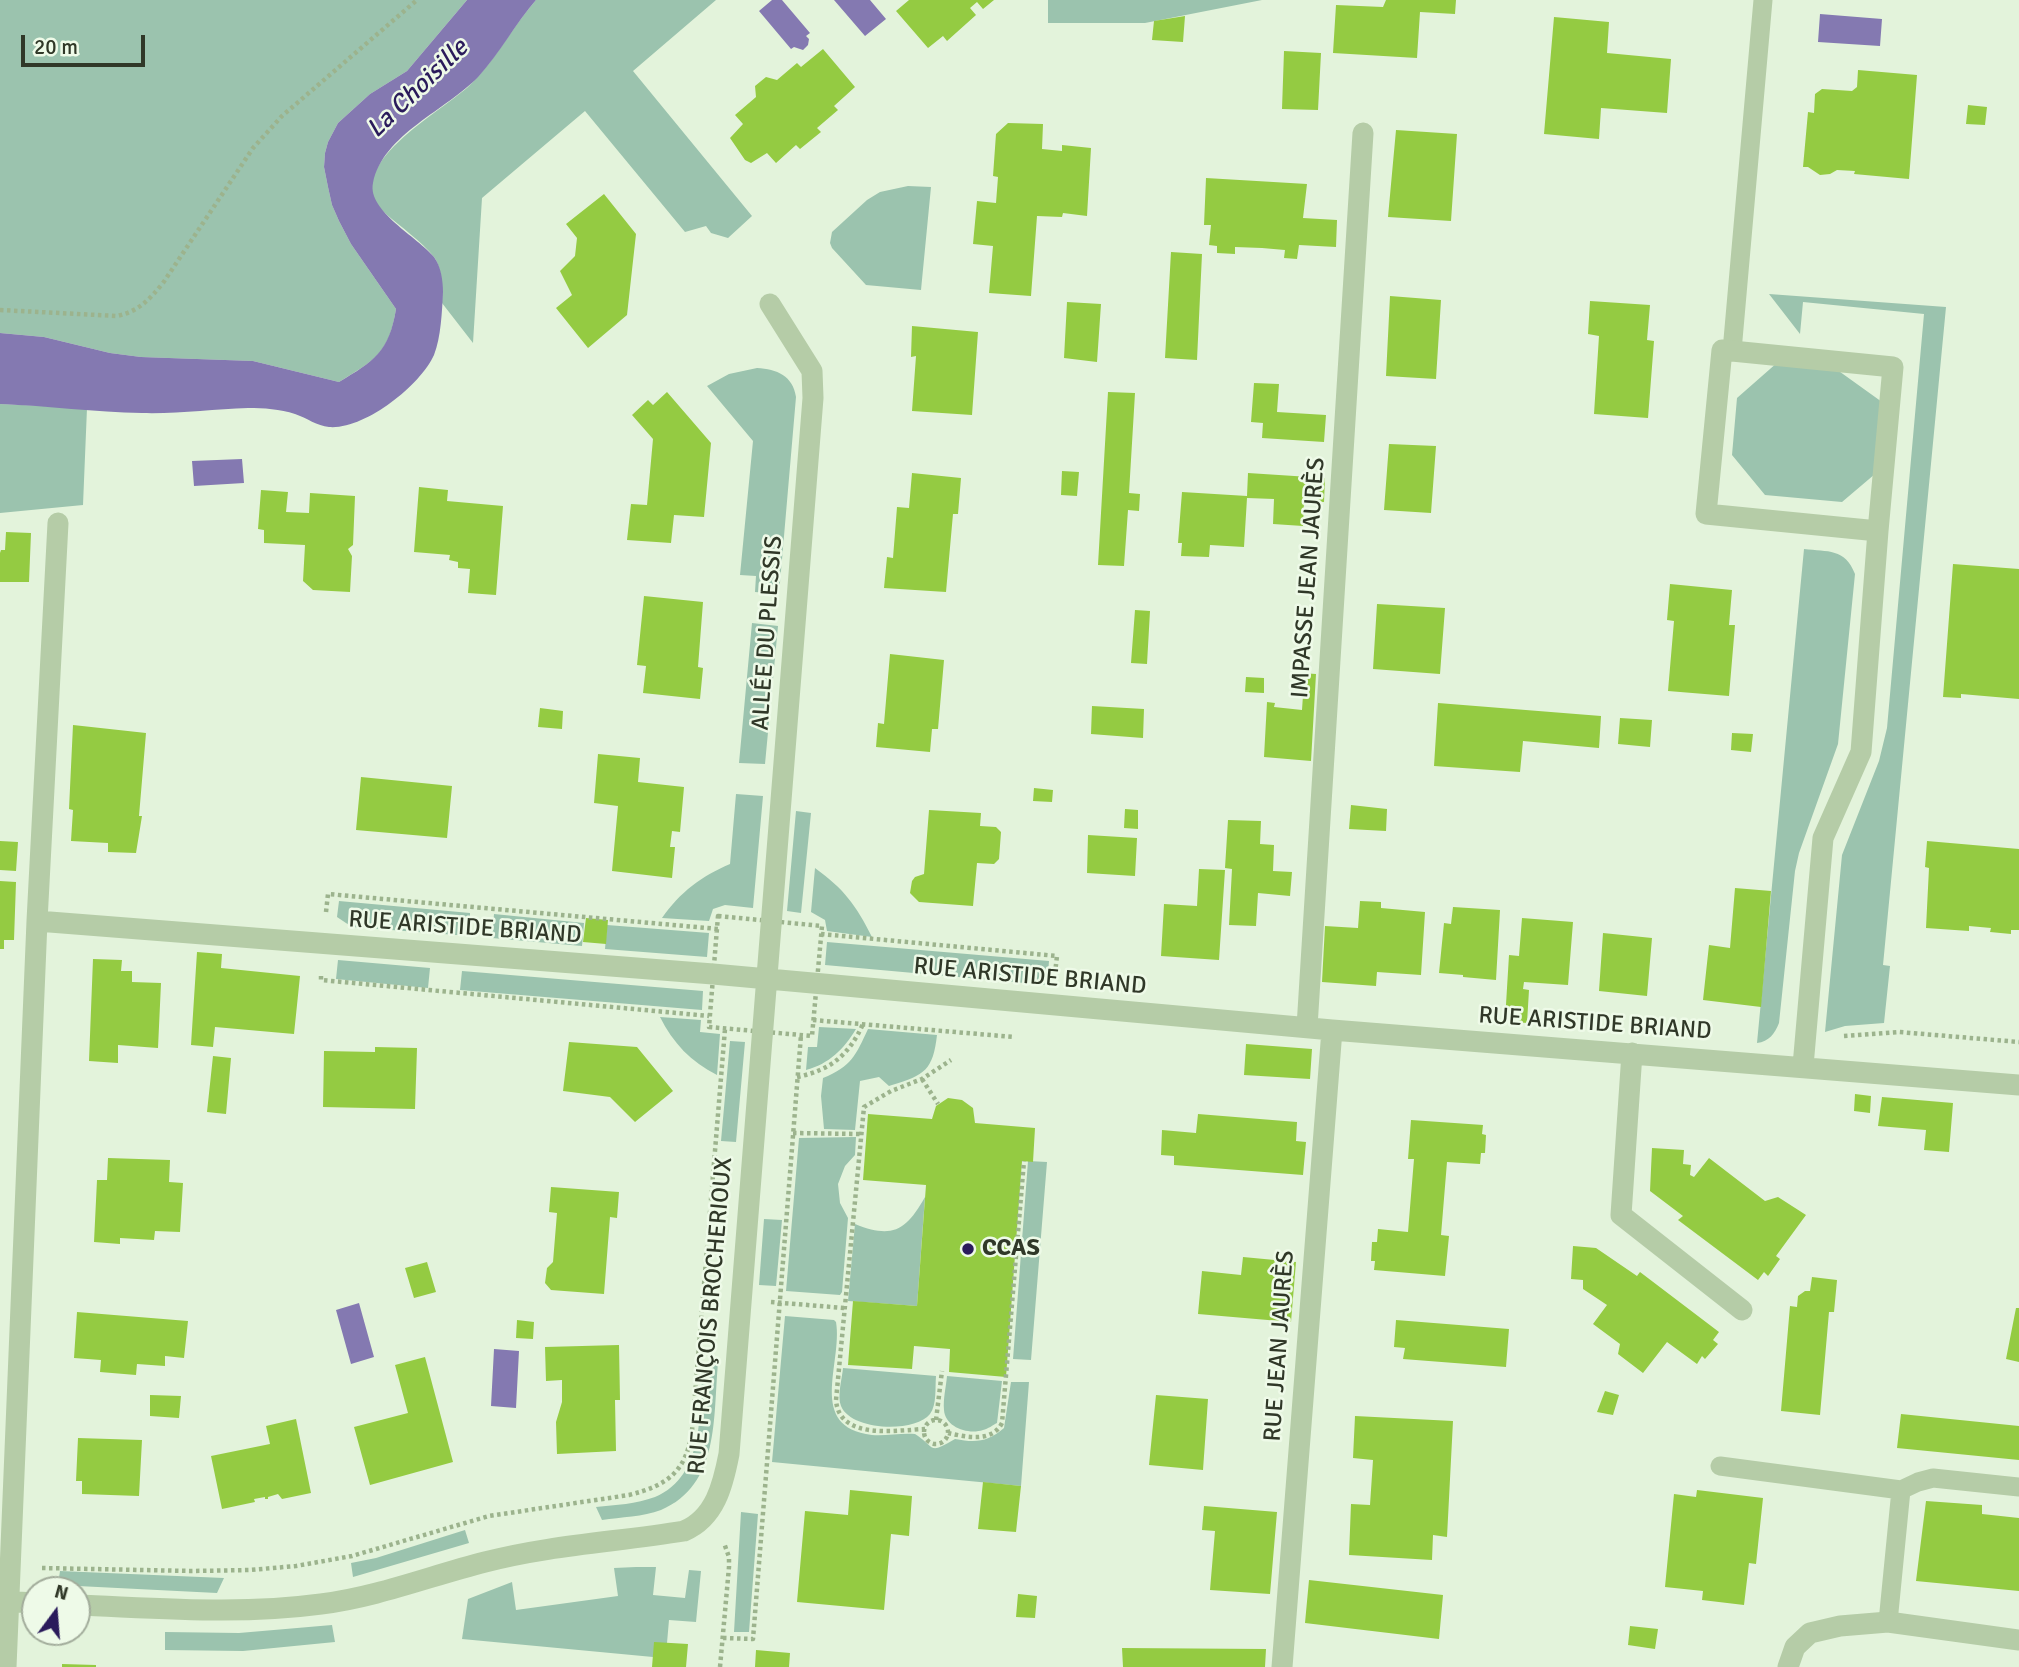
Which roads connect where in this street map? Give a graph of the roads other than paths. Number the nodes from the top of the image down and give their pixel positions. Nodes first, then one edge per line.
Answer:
1 (1763, 0) edge
2 (1363, 133) dead end
3 (770, 304) dead end
4 (1732, 351) junction
5 (58, 523) dead end
6 (1878, 531) junction
7 (37, 921) junction
8 (767, 979) junction
9 (1307, 1027) junction
10 (1332, 1030) junction
11 (1632, 1053) junction
12 (1802, 1066) junction
13 (2019, 1085) edge
14 (1742, 1310) dead end
15 (1720, 1466) dead end
16 (2019, 1487) edge
17 (1901, 1490) junction
18 (4, 1601) edge
19 (91, 1606) edge
20 (1888, 1622) junction
21 (2019, 1640) edge
22 (6, 1667) edge
23 (1282, 1667) edge
24 (1788, 1667) edge

1 - 4 lane
2 - 9 street, IMPASSE JEAN JAURÈS
3 - 8 street, ALLÉE DU PLESSIS
4 - 6 street
4 - 6 street
5 - 7 street
6 - 12 street
7 - 8 street, RUE ARISTIDE BRIAND
7 - 18 street
8 - 9 street, RUE ARISTIDE BRIAND
8 - 19 street, RUE FRANÇOIS BROCHERIOUX
9 - 10 street, RUE ARISTIDE BRIAND
10 - 11 street, RUE ARISTIDE BRIAND
10 - 23 street, RUE JEAN JAURÈS
11 - 12 street, RUE ARISTIDE BRIAND
11 - 14 street
12 - 13 street, RUE ARISTIDE BRIAND
15 - 17 lane
16 - 17 lane
17 - 20 lane
18 - 22 street
20 - 21 street
20 - 24 street

